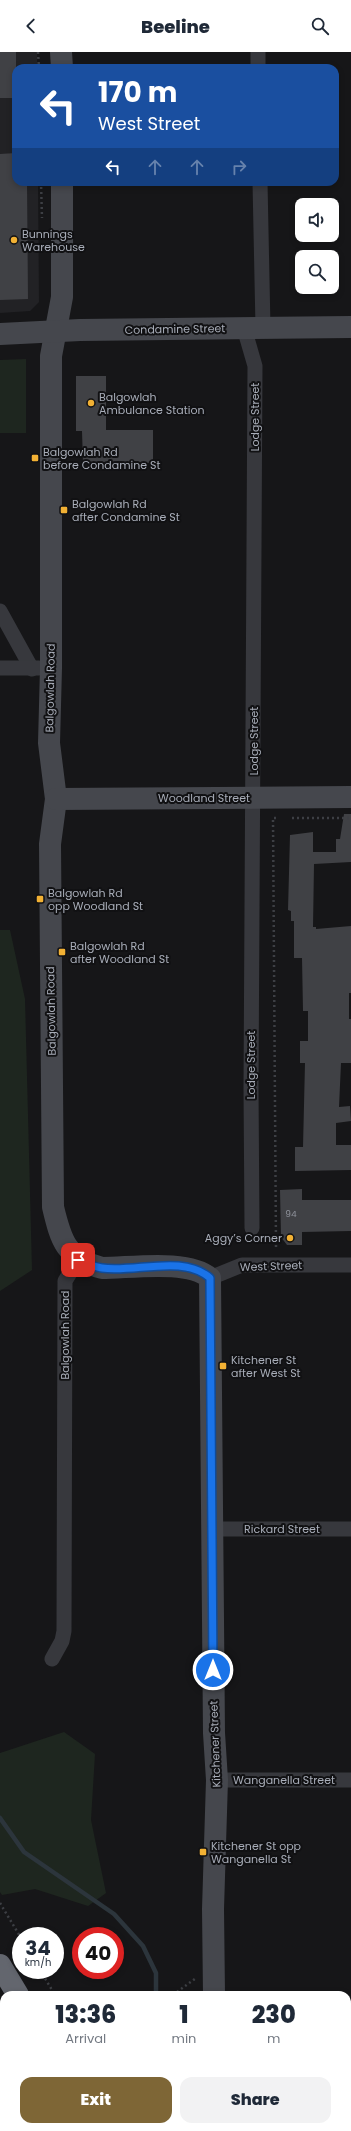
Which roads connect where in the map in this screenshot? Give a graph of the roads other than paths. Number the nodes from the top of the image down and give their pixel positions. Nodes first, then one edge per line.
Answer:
1 (62, 52) edge
2 (258, 52) edge
3 (62, 64) edge
4 (258, 64) edge
5 (62, 186) edge
6 (260, 186) edge
7 (351, 327) edge
8 (254, 328) junction
9 (56, 331) junction
10 (0, 334) edge
11 (0, 611) edge
12 (0, 668) edge
13 (41, 668) junction
14 (351, 797) edge
15 (254, 798) junction
16 (56, 799) junction
17 (252, 1228) dead end
18 (78, 1260) junction
19 (351, 1265) edge
20 (210, 1278) junction
21 (212, 1529) junction
22 (351, 1529) edge
23 (52, 1659) dead end
24 (217, 1780) junction
25 (351, 1780) edge
26 (0, 1965) edge
27 (16, 1991) edge
28 (214, 1991) edge

1 - 3 street
2 - 4 street
5 - 9 street, Balgowlah Road
6 - 8 street, Lodge Street
7 - 8 street, Condamine Street
8 - 9 street, Condamine Street
8 - 15 street, Lodge Street
9 - 10 street, Condamine Street
9 - 13 street, Balgowlah Road
11 - 13 street
12 - 13 street
13 - 16 street, Balgowlah Road
14 - 15 street, Woodland Street
15 - 16 street, Woodland Street
15 - 17 street, Lodge Street
16 - 18 street, Balgowlah Road
18 - 20 street
18 - 23 street, Balgowlah Road
19 - 20 street, West Street
20 - 21 street, Kitchener Street
21 - 22 street, Rickard Street
21 - 24 street, Kitchener Street
24 - 25 street, Wanganella Street
24 - 28 street, Kitchener Street
26 - 27 highway

